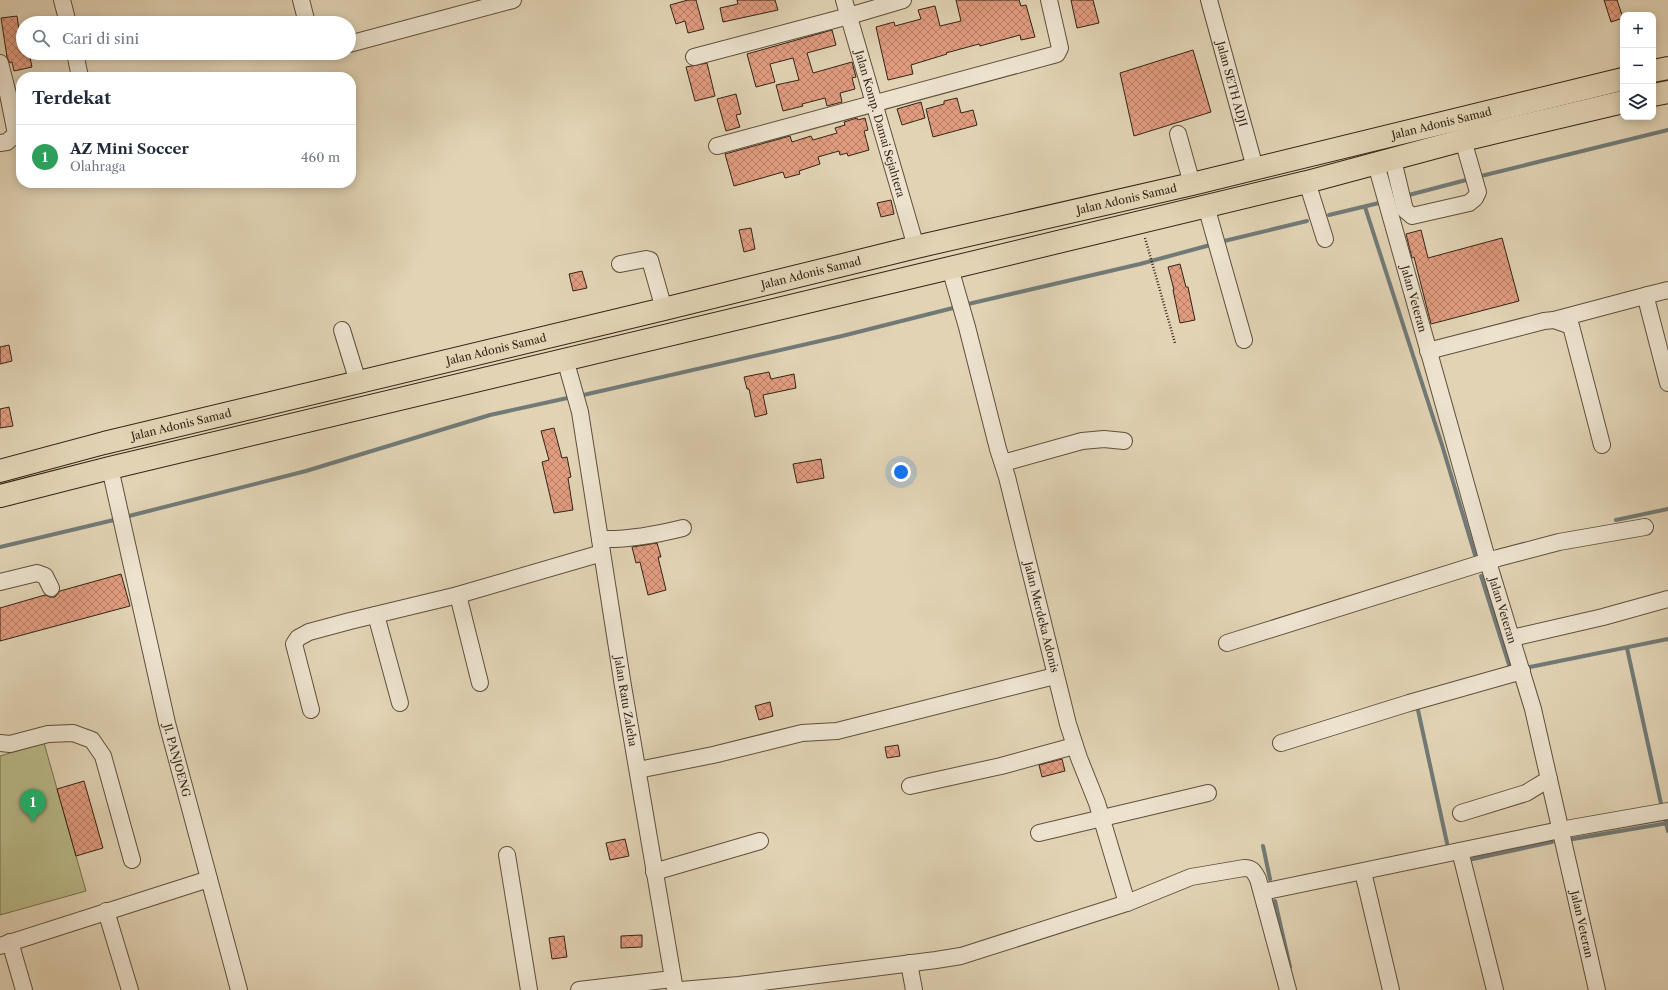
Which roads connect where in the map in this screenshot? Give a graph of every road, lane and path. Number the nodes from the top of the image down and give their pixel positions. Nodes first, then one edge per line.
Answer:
1 (62, 0) edge
2 (301, 0) edge
3 (513, 0) edge
4 (844, 0) edge
5 (903, 0) edge
6 (1049, 0) edge
7 (1209, 0) edge
8 (66, 16) edge
9 (305, 16) edge
10 (849, 16) junction
11 (356, 42) edge
12 (694, 57) dead end
13 (76, 60) edge
14 (0, 63) edge
15 (1668, 68) edge
16 (1656, 70) edge
17 (79, 72) edge
18 (1620, 80) edge
19 (1668, 92) edge
20 (1656, 94) edge
21 (1620, 103) edge
22 (874, 104) junction
23 (1455, 120) junction
24 (1178, 134) dead end
25 (1463, 140) junction
26 (0, 143) edge
27 (717, 146) dead end
28 (1385, 162) junction
29 (1255, 168) junction
30 (1307, 182) junction
31 (1192, 184) junction
32 (1206, 206) junction
33 (1052, 217) junction
34 (1325, 239) dead end
35 (1146, 241) dead end
36 (1058, 242) junction
37 (916, 247) junction
38 (620, 264) dead end
39 (950, 268) junction
40 (1668, 290) edge
41 (1648, 295) junction
42 (664, 309) junction
43 (1554, 320) junction
44 (342, 330) dead end
45 (1244, 340) dead end
46 (1175, 343) dead end
47 (1428, 351) junction
48 (565, 359) junction
49 (358, 382) junction
50 (1668, 383) edge
51 (1124, 440) dead end
52 (104, 443) junction
53 (1602, 445) dead end
54 (1003, 463) junction
55 (110, 468) junction
56 (0, 471) edge
57 (0, 496) edge
58 (1645, 527) dead end
59 (683, 528) dead end
60 (601, 546) junction
61 (1488, 562) junction
62 (0, 582) edge
63 (51, 588) dead end
64 (458, 595) junction
65 (1668, 599) edge
66 (376, 615) junction
67 (1512, 638) junction
68 (1227, 643) dead end
69 (1522, 671) junction
70 (1055, 676) junction
71 (480, 683) dead end
72 (400, 703) dead end
73 (311, 710) dead end
74 (0, 743) edge
75 (1281, 743) dead end
76 (1074, 746) junction
77 (638, 770) junction
78 (1549, 779) junction
79 (910, 786) dead end
80 (1208, 793) dead end
81 (1668, 811) edge
82 (1461, 813) dead end
83 (1101, 817) junction
84 (1560, 830) junction
85 (1039, 833) dead end
86 (760, 841) dead end
87 (1460, 852) junction
88 (507, 855) dead end
89 (132, 860) dead end
90 (654, 872) junction
91 (1363, 872) junction
92 (209, 879) junction
93 (1262, 892) junction
94 (1128, 904) junction
95 (106, 911) junction
96 (5, 944) edge
97 (909, 963) junction
98 (676, 986) edge
99 (24, 990) edge
100 (130, 990) edge
101 (238, 990) edge
102 (529, 990) edge
103 (579, 990) edge
104 (914, 990) edge
105 (1288, 990) edge
106 (1391, 990) edge
107 (1495, 990) edge
108 (1597, 990) edge

1 - 8 street
2 - 9 street
3 - 11 street
4 - 10 street, Jalan Komp. Damai Sejahtera
5 - 10 street
6 - 22 street
7 - 29 street, Jalan SETH ADJI
10 - 12 street
10 - 22 street, Jalan Komp. Damai Sejahtera
13 - 17 street
14 - 26 street
15 - 16 highway
18 - 23 highway, Jalan Adonis Samad
19 - 20 highway
21 - 25 highway
22 - 27 street
22 - 37 street, Jalan Komp. Damai Sejahtera
23 - 25 highway
23 - 29 highway, Jalan Adonis Samad
24 - 31 street
25 - 28 highway
25 - 28 street
28 - 30 highway
28 - 47 street, Jalan Veteran
29 - 31 highway, Jalan Adonis Samad
30 - 32 highway
30 - 34 street
31 - 33 highway, Jalan Adonis Samad
32 - 36 highway
32 - 45 street
33 - 36 highway
33 - 37 highway, Jalan Adonis Samad
35 - 46 path
36 - 39 highway
37 - 42 highway, Jalan Adonis Samad
38 - 42 street
39 - 48 highway
39 - 54 street, Jalan Merdeka Adonis
40 - 41 street
41 - 43 street
41 - 50 street
42 - 49 highway, Jalan Adonis Samad
43 - 47 street
43 - 53 street
44 - 49 street
47 - 61 street, Jalan Veteran
48 - 55 highway
48 - 60 street, Jalan Ratu Zaleha
49 - 52 highway, Jalan Adonis Samad
51 - 54 street
52 - 55 highway
52 - 56 highway, Jalan Adonis Samad
54 - 70 street, Jalan Merdeka Adonis
55 - 57 highway
55 - 92 street, Jl. PANJOENG
58 - 61 street
59 - 60 street
60 - 64 street
60 - 77 street, Jalan Ratu Zaleha
61 - 67 street, Jalan Veteran
61 - 68 street
62 - 63 street
64 - 66 street
64 - 71 street
65 - 67 street
66 - 72 street
66 - 73 street
67 - 69 street, Jalan Veteran
69 - 75 street
69 - 78 street, Jalan Veteran
70 - 76 street, Jalan Merdeka Adonis
70 - 77 street
74 - 89 street
76 - 79 street
76 - 83 street, Jalan Merdeka Adonis
77 - 90 street, Jalan Ratu Zaleha
78 - 82 street
78 - 84 street, Jalan Veteran
80 - 83 street
81 - 84 street
83 - 85 street
83 - 94 street, Jalan Merdeka Adonis
84 - 87 street
84 - 108 street, Jalan Veteran
86 - 90 street
87 - 91 street
87 - 107 street
88 - 102 street
90 - 98 street, Jalan Ratu Zaleha
91 - 93 street
91 - 106 street
92 - 95 street
92 - 101 street, Jl. PANJOENG
93 - 94 street
93 - 105 street
94 - 97 street
95 - 96 street
95 - 100 street
96 - 99 street
97 - 98 street
97 - 104 street
98 - 103 street

